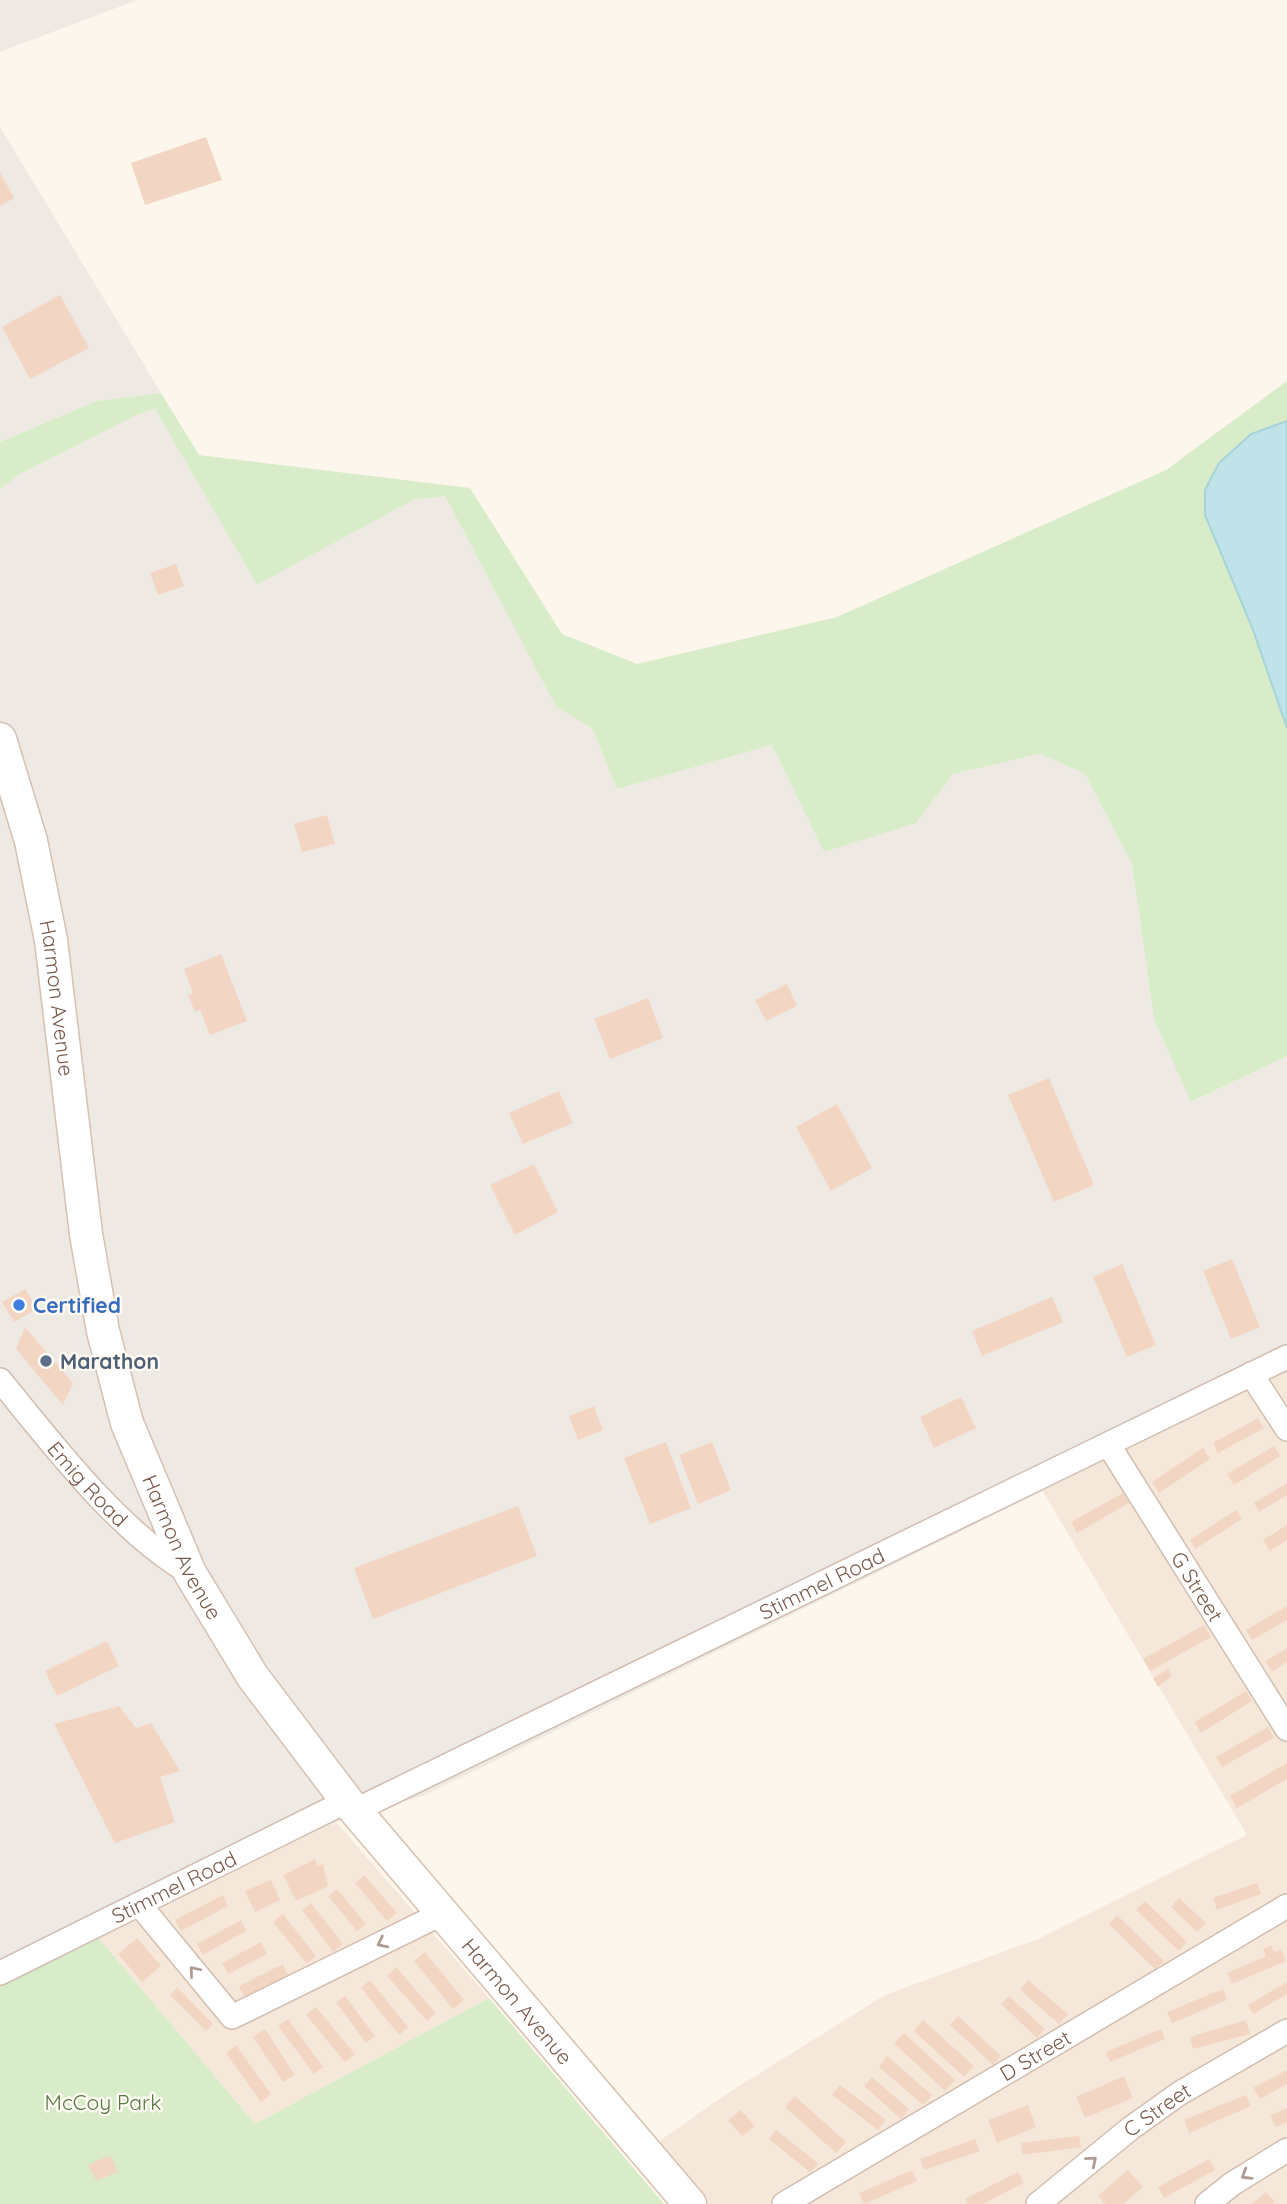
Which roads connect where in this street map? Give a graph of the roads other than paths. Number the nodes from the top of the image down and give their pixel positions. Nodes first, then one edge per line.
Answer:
1 (1, 749) edge
2 (1287, 1357) edge
3 (1251, 1374) junction
4 (0, 1380) edge
5 (1287, 1429) edge
6 (1108, 1444) junction
7 (190, 1573) junction
8 (1287, 1729) edge
9 (352, 1806) junction
10 (139, 1904) junction
11 (1287, 1906) edge
12 (443, 1913) junction
13 (0, 1973) edge
14 (1287, 2031) edge
15 (1287, 2150) edge
16 (690, 2204) edge
17 (784, 2204) edge
18 (1038, 2204) edge
19 (1207, 2204) edge

1 - 7 main road, Harmon Avenue
2 - 3 street, Stimmel Road
3 - 5 street
3 - 6 street, Stimmel Road
4 - 7 street, Emig Road
6 - 8 street, G Street
6 - 9 street, Stimmel Road
7 - 9 main road, Harmon Avenue
9 - 10 street, Stimmel Road
9 - 12 main road, Harmon Avenue
12 -> 10 street
10 - 13 street, Stimmel Road
11 - 17 street, D Street
12 - 16 main road, Harmon Avenue
18 -> 14 street, C Street
15 -> 19 street

